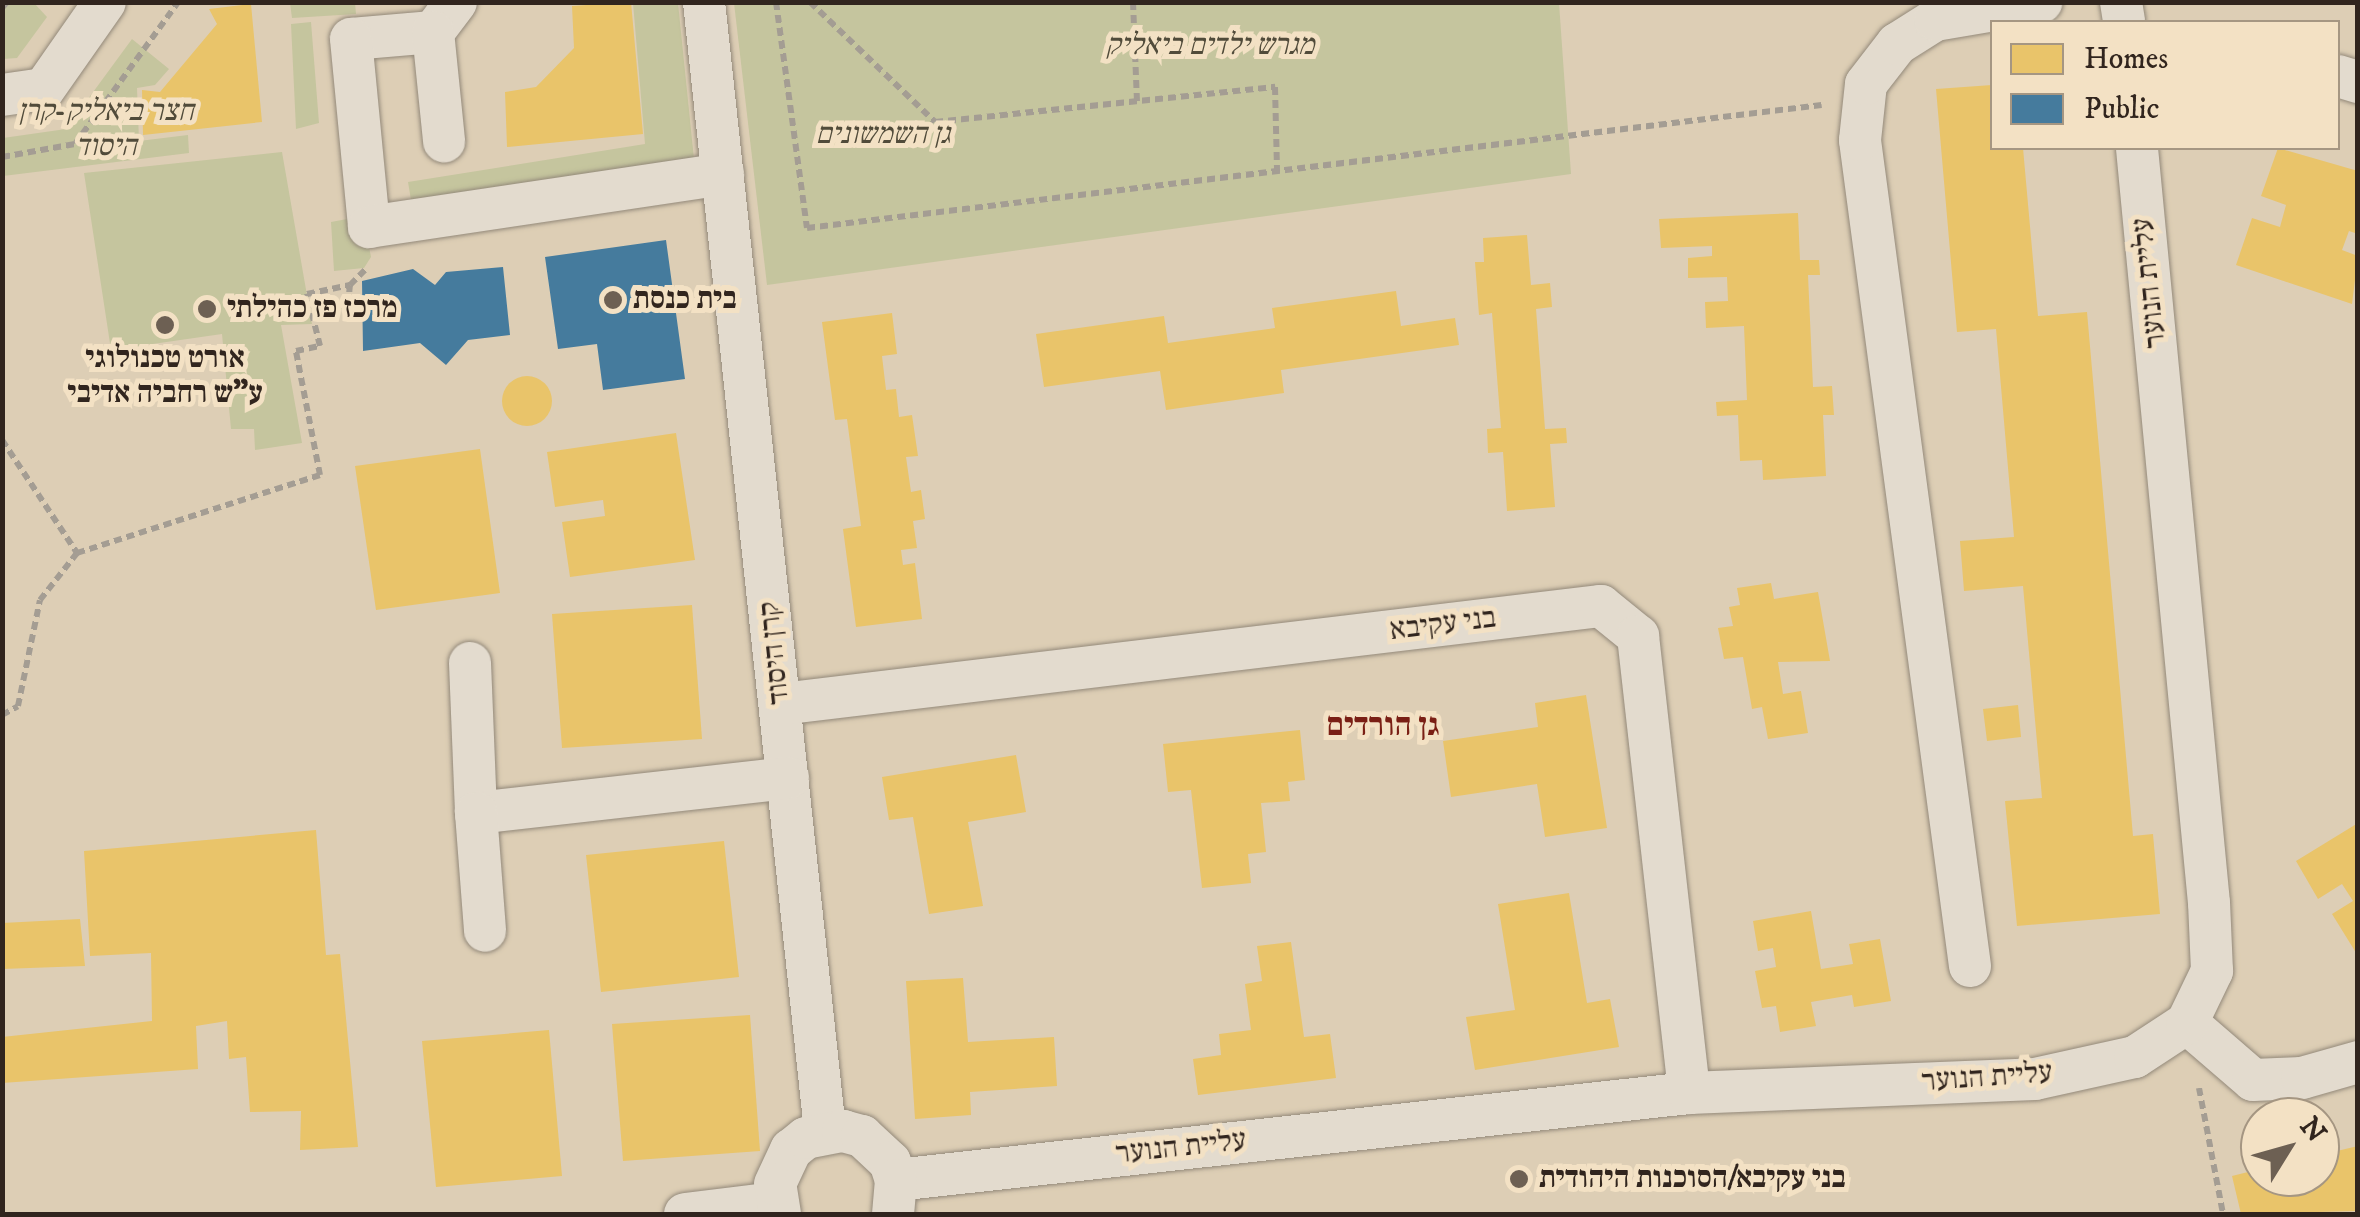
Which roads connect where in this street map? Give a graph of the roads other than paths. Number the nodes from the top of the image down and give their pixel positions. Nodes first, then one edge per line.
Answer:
1 (106, 2) edge
2 (704, 2) edge
3 (2042, 2) edge
4 (444, 17) edge
5 (2, 95) edge
6 (444, 140) dead end
7 (2136, 150) edge
8 (723, 174) junction
9 (470, 663) dead end
10 (780, 704) junction
11 (788, 778) junction
12 (476, 813) junction
13 (485, 931) dead end
14 (1970, 966) dead end
15 (2187, 1023) junction
16 (2358, 1062) edge
17 (1689, 1093) junction
18 (824, 1132) junction
19 (894, 1197) edge
20 (778, 1209) edge
21 (685, 1214) edge

1 - 5 street
2 - 8 street, קרן היסוד
3 - 14 street
4 - 6 street
4 - 8 street
7 - 15 street, עליית הנוער
8 - 10 street, קרן היסוד
9 - 12 street
10 - 11 street, קרן היסוד
10 - 17 street, בני עקיבא
11 - 12 street
11 - 18 street, קרן היסוד
12 - 13 street
15 - 16 street
15 - 17 street, עליית הנוער
17 - 19 street, עליית הנוער
18 - 19 street
18 - 20 street
20 - 21 street

